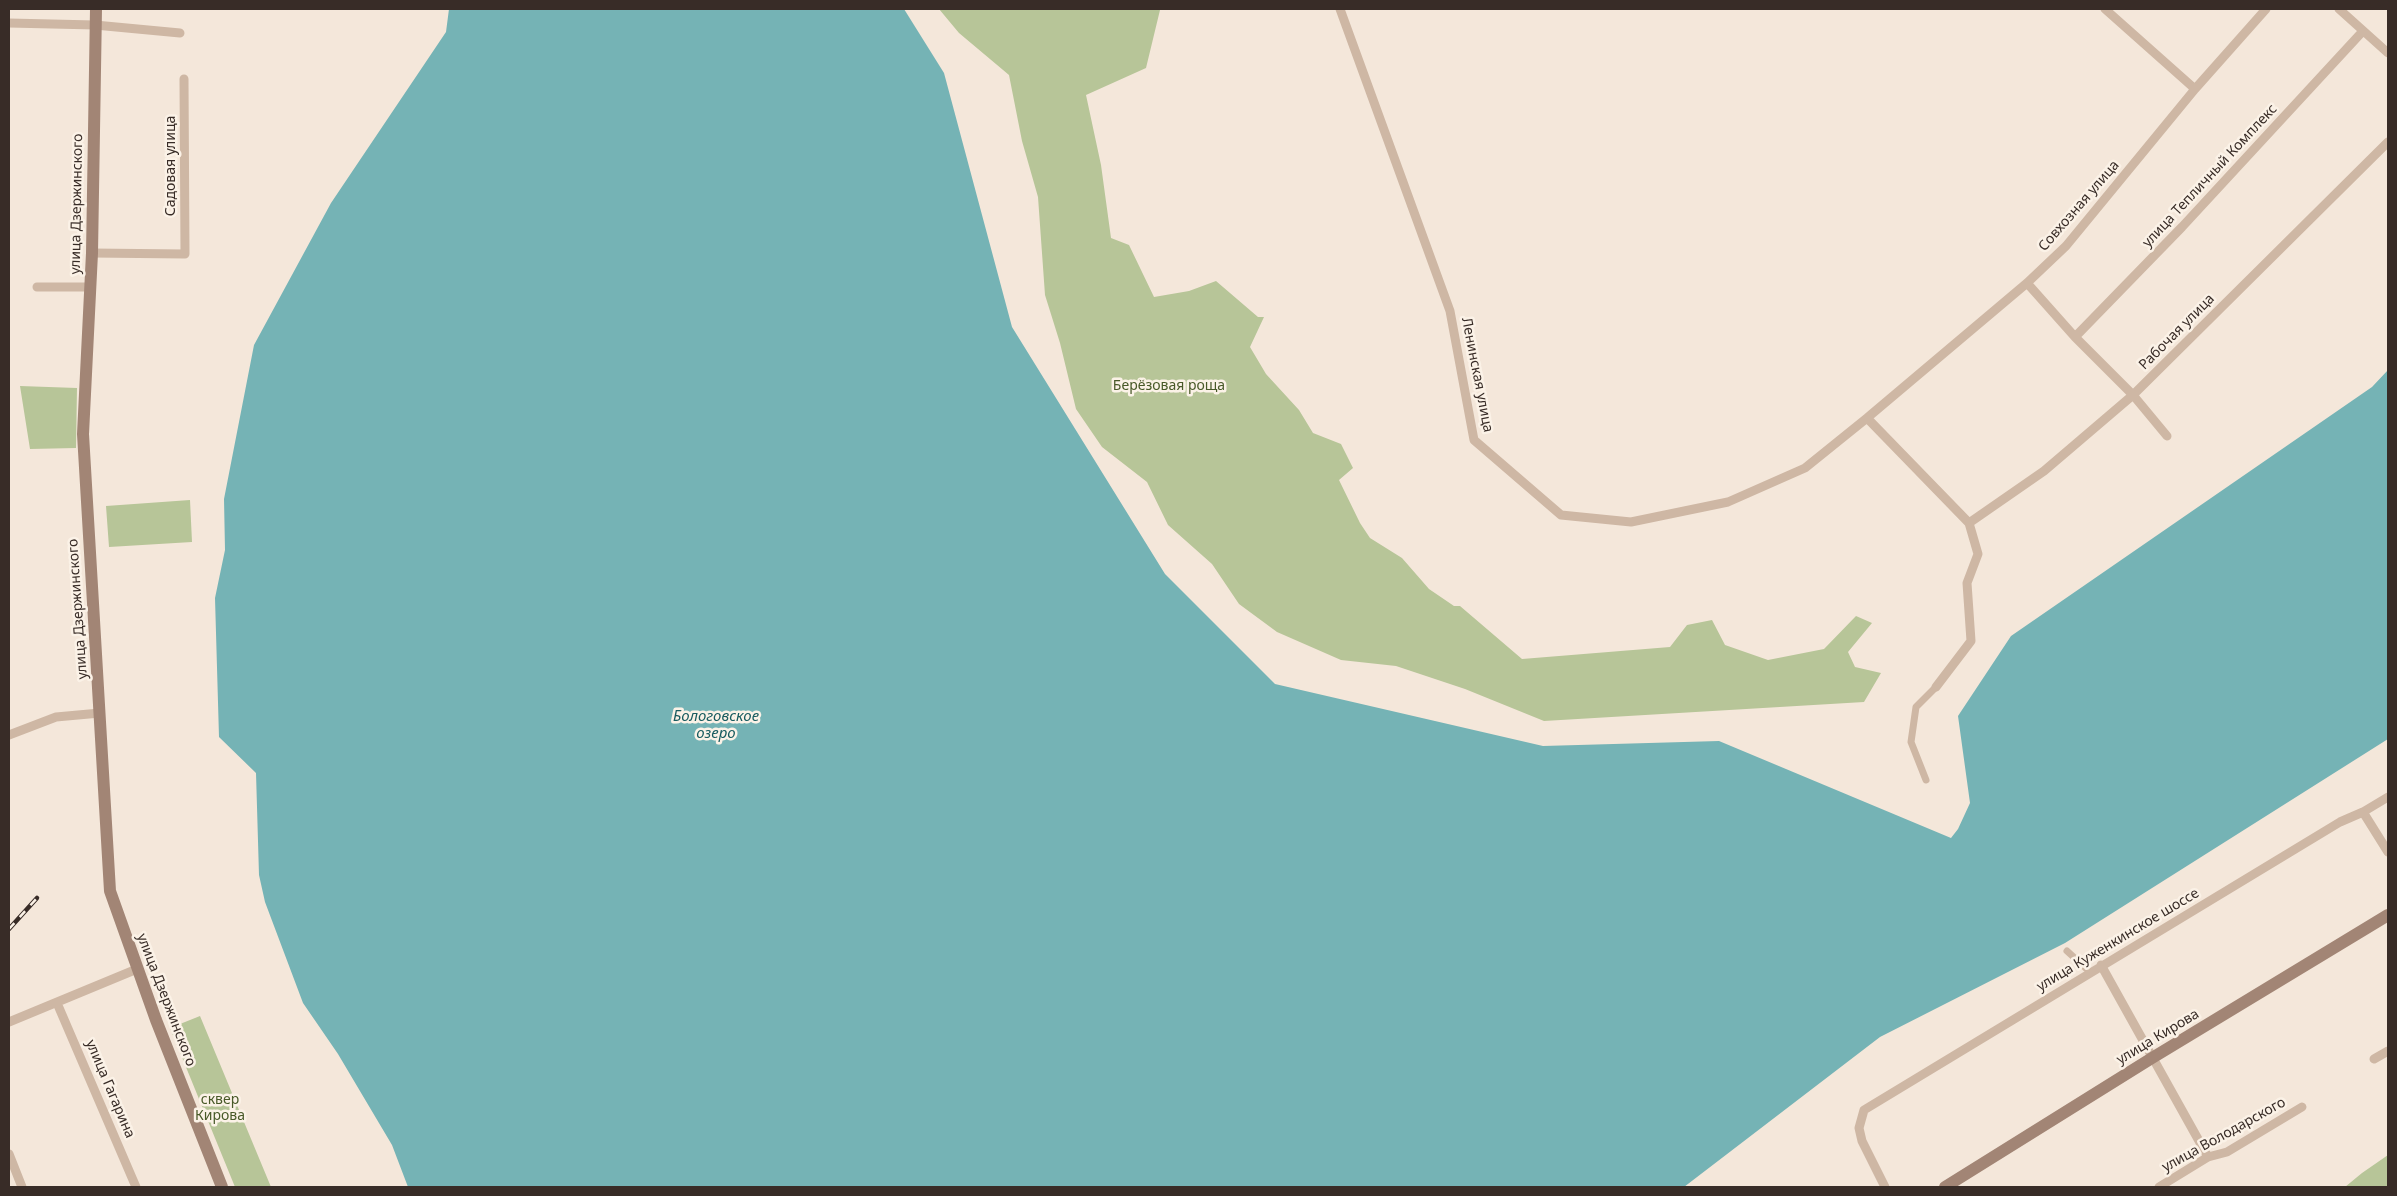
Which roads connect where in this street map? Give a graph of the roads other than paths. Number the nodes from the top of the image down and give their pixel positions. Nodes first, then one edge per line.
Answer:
1 (96, 9) edge
2 (1340, 9) edge
3 (2105, 9) edge
4 (2266, 9) edge
5 (2339, 9) edge
6 (9, 24) edge
7 (95, 25) junction
8 (2362, 30) junction
9 (180, 33) dead end
10 (2388, 53) edge
11 (184, 79) dead end
12 (2195, 89) junction
13 (2388, 142) edge
14 (92, 253) junction
15 (2027, 283) junction
16 (37, 287) dead end
17 (90, 287) junction
18 (2075, 337) junction
19 (2133, 395) junction
20 (1867, 418) junction
21 (2167, 436) dead end
22 (1969, 523) junction
23 (1936, 687) joint
24 (100, 712) junction
25 (9, 735) edge
26 (1926, 780) dead end
27 (2388, 798) edge
28 (2363, 812) junction
29 (2388, 852) edge
30 (2388, 915) edge
31 (2066, 951) dead end
32 (2101, 966) junction
33 (137, 969) junction
34 (2090, 972) junction
35 (57, 1003) junction
36 (9, 1022) edge
37 (2388, 1051) edge
38 (2152, 1058) junction
39 (2374, 1059) dead end
40 (2302, 1107) dead end
41 (9, 1154) edge
42 (2208, 1157) junction
43 (22, 1187) edge
44 (136, 1187) edge
45 (222, 1187) edge
46 (1885, 1187) edge
47 (1945, 1187) edge
48 (2159, 1187) edge

1 - 7 main road, улица Дзержинского
2 - 20 street, Ленинская улица
3 - 12 street
4 - 12 street, Совхозная улица
5 - 8 street
6 - 7 street
7 - 9 street
7 - 14 main road, улица Дзержинского
8 - 10 street
8 - 18 street, улица Тепличный Комплекс
11 - 14 street, Садовая улица
12 - 15 street, Совхозная улица
13 - 19 street, Рабочая улица
14 - 17 main road, улица Дзержинского
15 - 18 street
15 - 20 street, Совхозная улица
16 - 17 street
17 - 24 main road, улица Дзержинского
18 - 19 street
19 - 21 street
19 - 22 street, Рабочая улица
20 - 22 street
22 - 23 street
23 - 26 street
24 - 25 street
24 - 33 main road, улица Дзержинского
27 - 28 street, улица Куженкинское шоссе
28 - 29 street
28 - 32 street, улица Куженкинское шоссе
30 - 38 main road, улица Кирова
31 - 34 street
32 - 34 street, улица Куженкинское шоссе
32 - 38 street
33 - 35 street
33 - 45 main road, улица Дзержинского
34 - 46 street, улица Куженкинское шоссе
35 - 36 street
35 - 44 street, улица Гагарина
37 - 39 street
38 - 42 street
38 - 47 main road, улица Кирова
40 - 42 street, улица Володарского
41 - 43 street
42 - 48 street, улица Володарского

